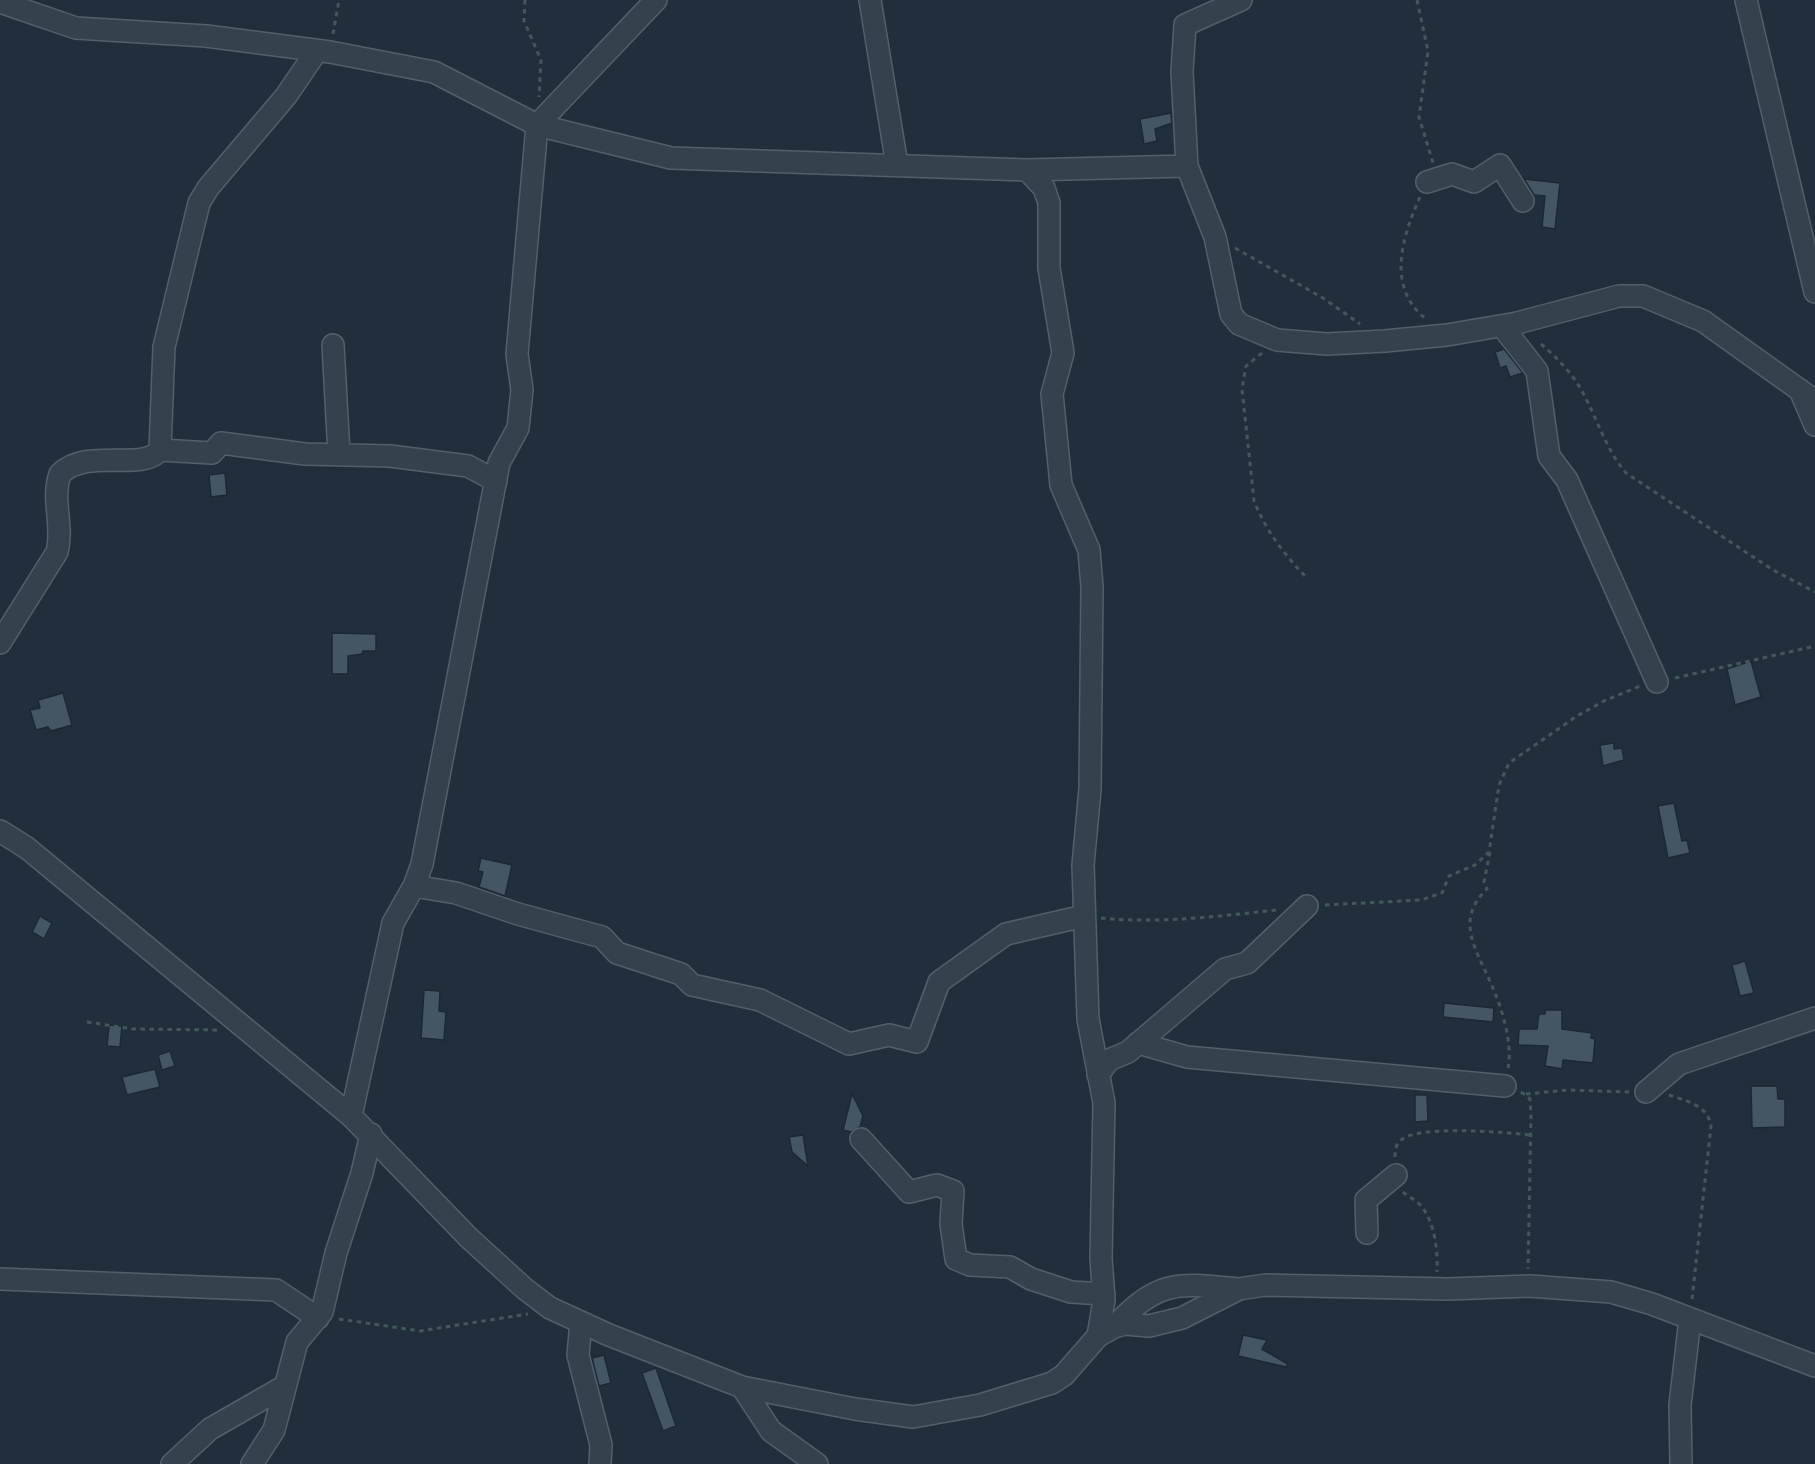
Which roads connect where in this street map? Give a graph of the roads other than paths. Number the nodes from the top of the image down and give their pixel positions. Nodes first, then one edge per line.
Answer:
1 (656, 0) edge
2 (870, 0) edge
3 (1241, 0) edge
4 (1746, 0) edge
5 (0, 2) edge
6 (323, 52) junction
7 (537, 125) junction
8 (897, 165) junction
9 (1187, 166) junction
10 (1027, 170) junction
11 (1426, 182) dead end
12 (1523, 201) dead end
13 (1815, 292) edge
14 (1509, 324) junction
15 (333, 345) dead end
16 (1807, 395) edge
17 (1815, 425) edge
18 (160, 450) junction
19 (339, 454) junction
20 (496, 481) junction
21 (0, 643) edge
22 (1657, 682) road end
23 (0, 831) edge
24 (0, 843) edge
25 (27, 848) junction
26 (414, 886) junction
27 (1307, 906) road end
28 (1084, 916) junction
29 (1815, 1018) edge
30 (1138, 1043) junction
31 (1098, 1075) junction
32 (1505, 1086) road end
33 (1646, 1092) road end
34 (351, 1116) junction
35 (370, 1134) junction
36 (861, 1139) dead end
37 (1396, 1175) road end
38 (1367, 1233) dead end
39 (0, 1279) edge
40 (1239, 1289) junction
41 (1104, 1294) junction
42 (318, 1318) junction
43 (1690, 1319) junction
44 (581, 1322) junction
45 (1106, 1331) junction
46 (1815, 1365) edge
47 (285, 1386) junction
48 (742, 1387) junction
49 (172, 1464) edge
50 (252, 1464) edge
51 (600, 1464) edge
52 (817, 1464) edge
53 (1681, 1464) edge

1 - 7 street
2 - 8 street
3 - 9 street
4 - 13 street
5 - 6 street
6 - 7 street
6 - 18 street
7 - 8 street
7 - 20 street
8 - 10 street
9 - 10 street
9 - 14 street
10 - 28 street
11 - 12 street
14 - 16 street
14 - 22 street
15 - 19 street
16 - 17 street
18 - 19 street
18 - 21 street
19 - 20 street
20 - 26 street
23 - 25 street
24 - 25 street
25 - 34 street
26 - 28 street
26 - 34 street
27 - 30 street
28 - 31 street
29 - 33 street
30 - 31 street
30 - 32 street
31 - 41 street
34 - 35 street
35 - 42 street
35 - 44 street
36 - 41 street
37 - 38 street
39 - 42 street
40 - 43 street
40 - 45 street
40 - 45 street
41 - 45 street
42 - 47 street
43 - 46 street
43 - 53 street
44 - 48 street
44 - 51 street
45 - 48 street
47 - 49 street
47 - 50 street
48 - 52 street

